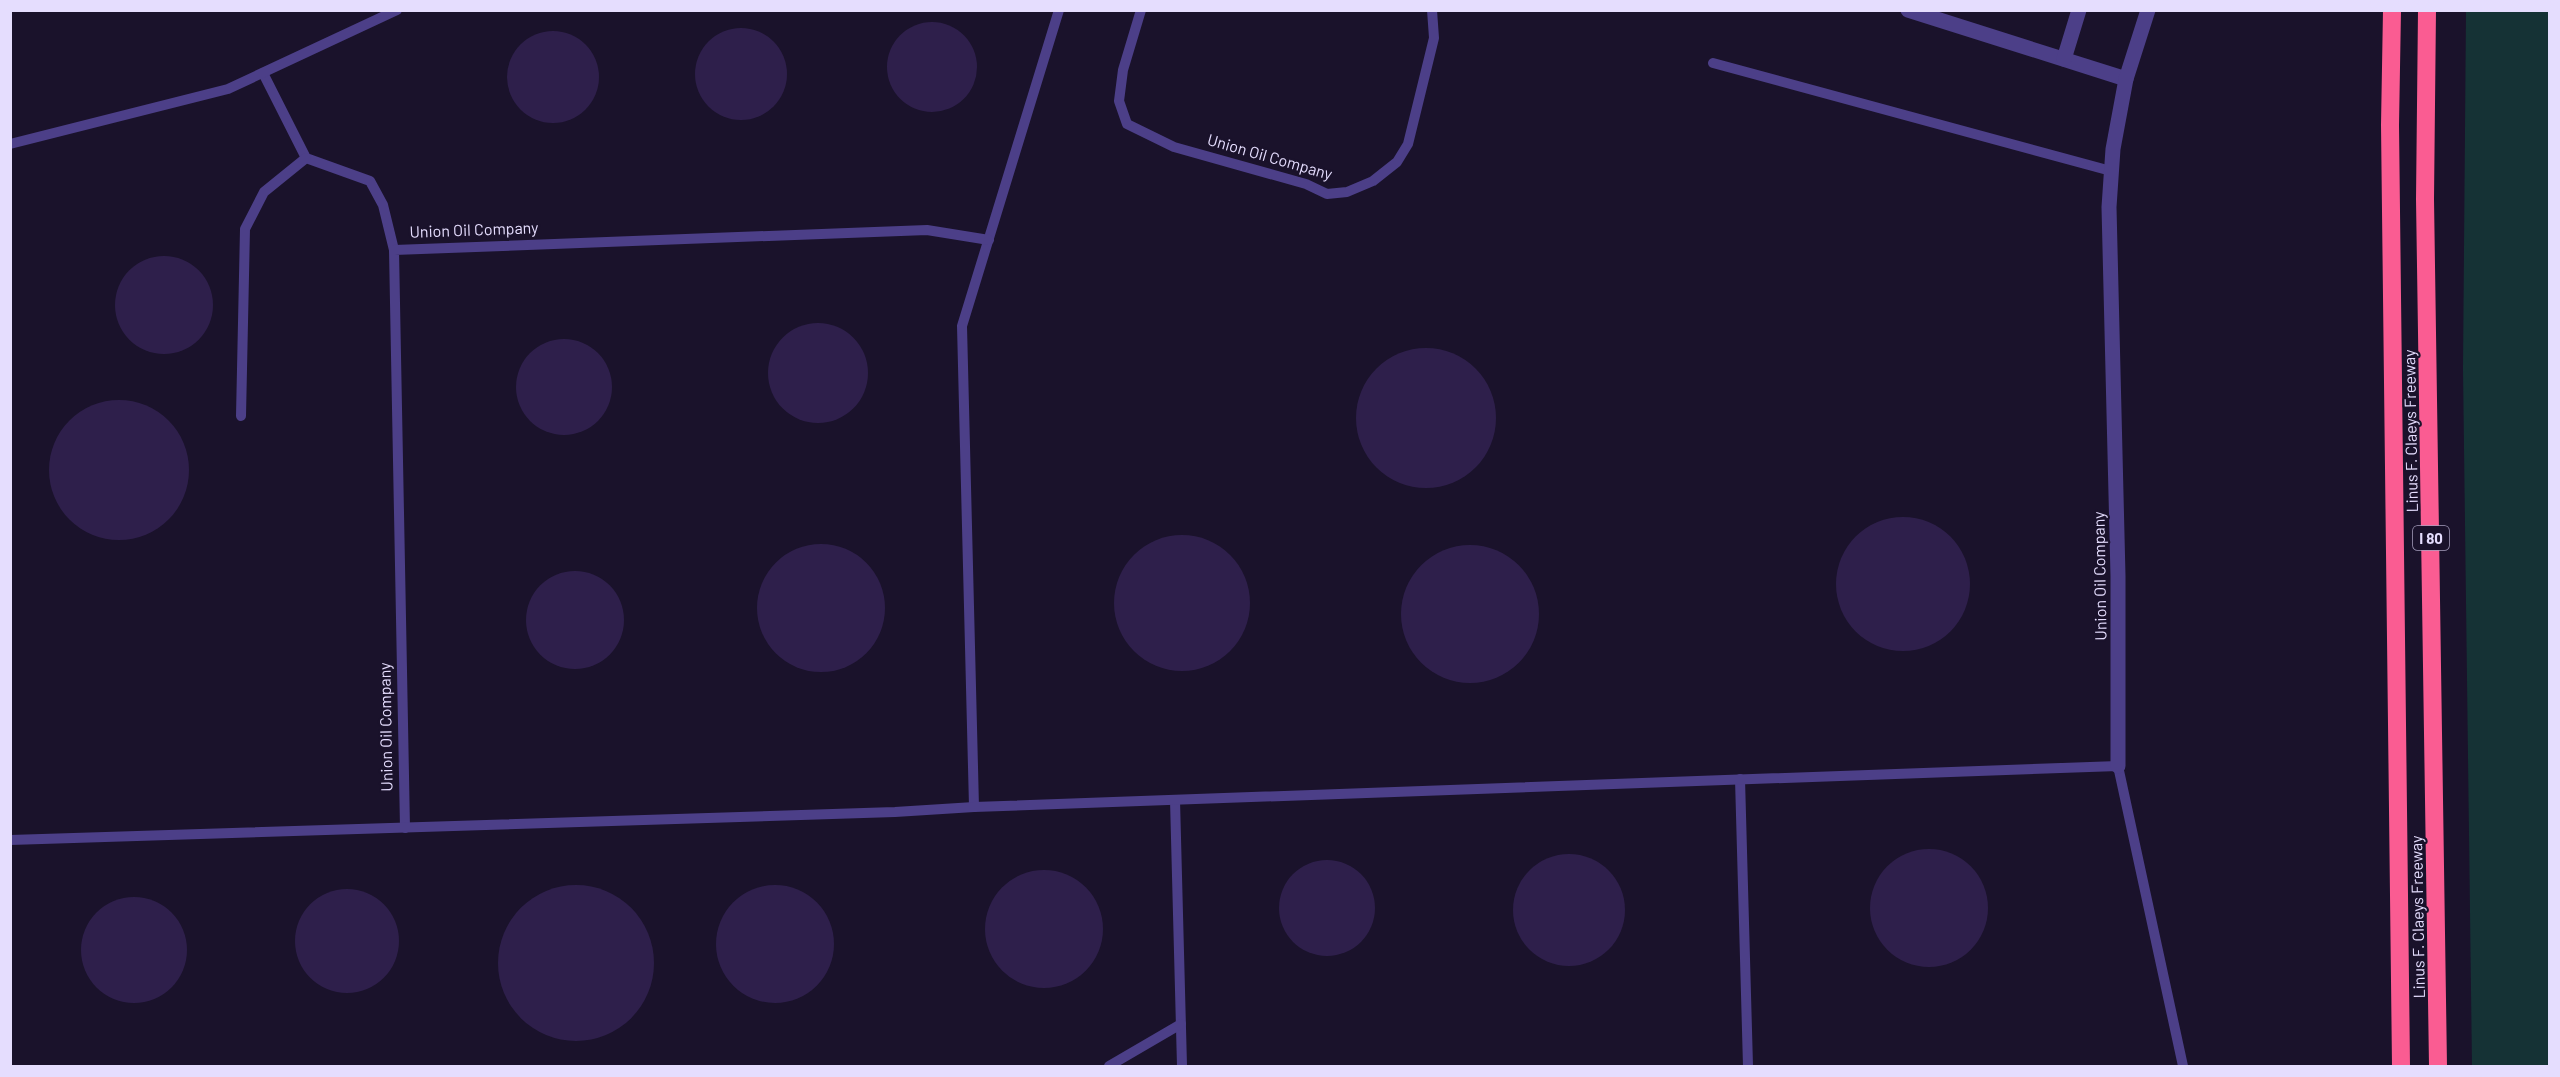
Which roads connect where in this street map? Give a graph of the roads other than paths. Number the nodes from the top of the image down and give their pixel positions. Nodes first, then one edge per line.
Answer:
1 (397, 10) edge
2 (1059, 10) edge
3 (1141, 10) edge
4 (1432, 10) edge
5 (1908, 10) edge
6 (2079, 10) edge
7 (2148, 10) edge
8 (2392, 10) edge
9 (2427, 10) edge
10 (2064, 59) junction
11 (1713, 63) dead end
12 (263, 73) junction
13 (2126, 79) junction
14 (10, 144) edge
15 (306, 158) junction
16 (2111, 171) junction
17 (988, 240) junction
18 (394, 250) junction
19 (241, 416) dead end
20 (2118, 766) junction
21 (1740, 779) junction
22 (1175, 800) junction
23 (974, 807) junction
24 (405, 828) junction
25 (10, 840) edge
26 (1181, 1024) junction
27 (1109, 1066) edge
28 (1182, 1066) edge
29 (1748, 1066) edge
30 (2183, 1066) edge
31 (2401, 1066) edge
32 (2438, 1066) edge

1 - 12 lane
2 - 17 lane
3 - 4 lane, Union Oil Company
5 - 10 street
6 - 10 street
7 - 13 street, Union Oil Company
8 - 31 highway, Linus F. Claeys Freeway / I 80
9 - 32 highway, Linus F. Claeys Freeway / I 80
10 - 13 street
11 - 16 lane
12 - 14 lane
12 - 15 lane
13 - 16 street, Union Oil Company
15 - 18 lane
15 - 19 lane
16 - 20 street, Union Oil Company
17 - 18 lane, Union Oil Company
17 - 23 lane
18 - 24 lane, Union Oil Company
20 - 21 lane
20 - 30 lane, Union Oil Company
21 - 22 lane
21 - 29 lane
22 - 23 lane
22 - 26 lane
23 - 24 lane
24 - 25 lane
26 - 27 lane
26 - 28 lane

